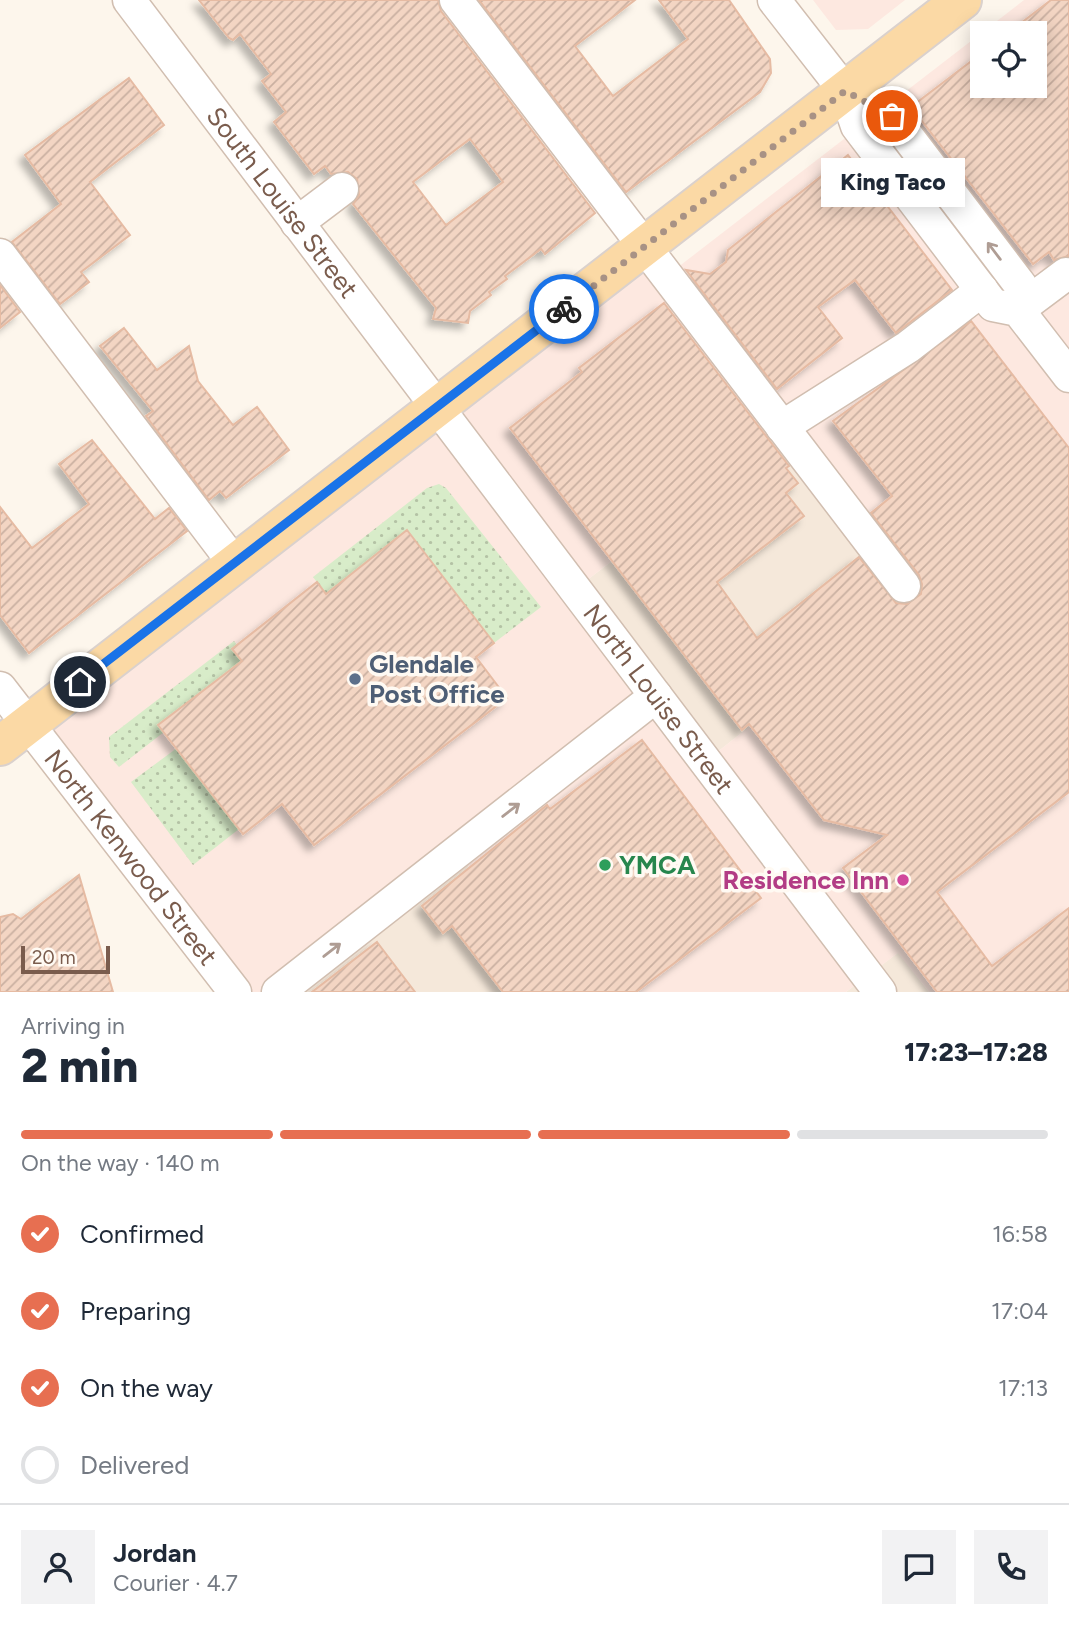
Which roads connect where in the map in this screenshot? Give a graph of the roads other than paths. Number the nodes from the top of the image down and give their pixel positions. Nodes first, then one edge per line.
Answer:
1 (129, 0) edge
2 (456, 0) edge
3 (775, 0) edge
4 (961, 0) edge
5 (845, 91) junction
6 (342, 189) dead end
7 (297, 223) junction
8 (645, 247) junction
9 (0, 255) edge
10 (1066, 274) dead end
11 (982, 290) junction
12 (1018, 310) junction
13 (1069, 376) edge
14 (435, 407) junction
15 (782, 427) junction
16 (234, 563) junction
17 (904, 586) dead end
18 (0, 688) edge
19 (656, 696) junction
20 (13, 735) edge
21 (234, 992) edge
22 (278, 992) edge
23 (880, 992) edge

1 - 7 street, South Louise Street
2 - 8 street
3 - 5 street
4 - 5 main road
5 - 8 main road
5 - 11 street
12 -> 5 street
6 - 7 street
7 - 14 street, South Louise Street
8 - 14 main road
8 - 15 street
9 - 16 street
10 - 12 street
11 - 12 street
11 - 15 street
12 - 13 street
14 - 16 main road
14 - 19 street, North Louise Street
15 - 17 street
16 - 20 main road
18 - 20 street, North Kenwood Street
22 -> 19 street
19 - 23 street, North Louise Street
20 - 21 street, North Kenwood Street

